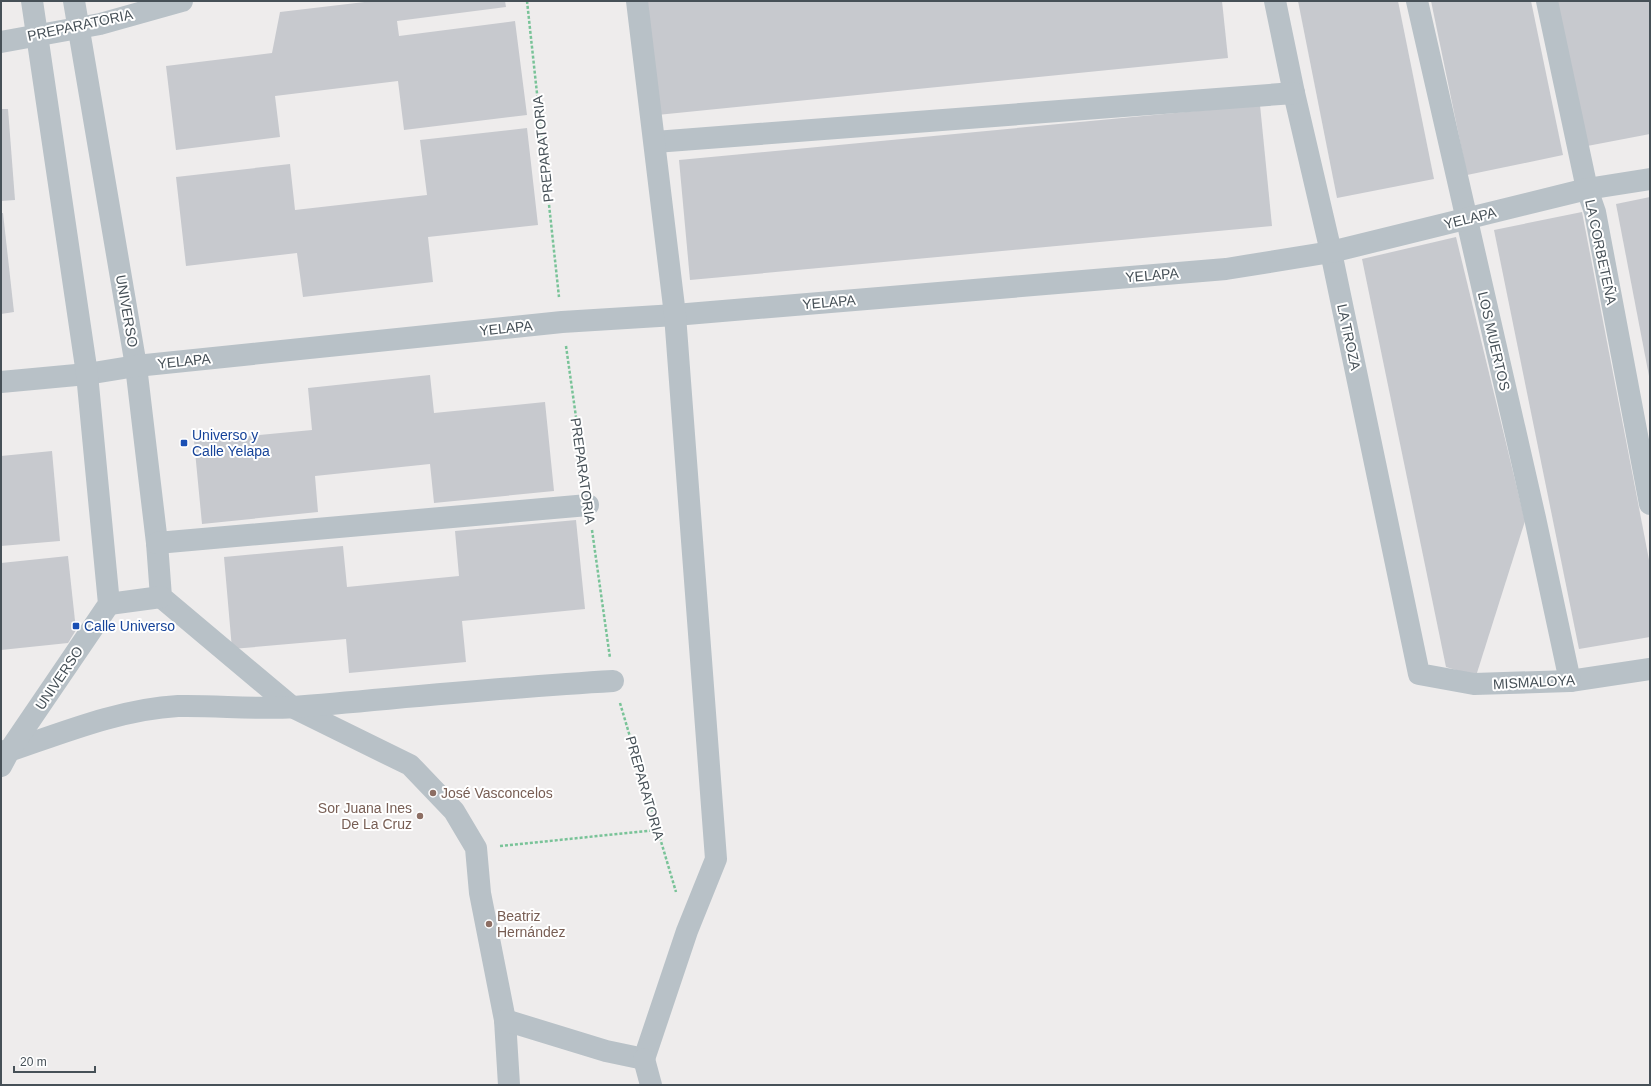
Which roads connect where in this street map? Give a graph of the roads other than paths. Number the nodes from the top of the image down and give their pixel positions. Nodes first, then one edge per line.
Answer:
1 (32, 1) edge
2 (74, 1) edge
3 (182, 1) edge
4 (637, 1) edge
5 (1275, 1) edge
6 (1417, 1) edge
7 (1547, 1) edge
8 (79, 26) junction
9 (38, 34) junction
10 (1, 42) edge
11 (1294, 93) junction
12 (655, 142) junction
13 (1650, 179) edge
14 (1587, 189) junction
15 (1466, 219) junction
16 (1331, 252) junction
17 (675, 314) junction
18 (136, 366) junction
19 (87, 374) junction
20 (1, 382) edge
21 (1650, 504) edge
22 (588, 506) road end
23 (157, 543) junction
24 (161, 597) junction
25 (109, 604) junction
26 (1650, 669) edge
27 (1419, 674) joint
28 (613, 680) road end
29 (1570, 681) junction
30 (292, 707) junction
31 (4, 756) edge
32 (505, 1020) junction
33 (644, 1059) junction
34 (509, 1085) edge
35 (651, 1085) edge

1 - 9 street
2 - 8 street, UNIVERSO
3 - 8 street, PREPARATORIA
4 - 12 street
5 - 11 street, LA TROZA
6 - 15 street, LOS MUERTOS
7 - 14 street, LA CORBETEÑA
8 - 9 street, PREPARATORIA
8 - 18 street, UNIVERSO
9 - 10 street, PREPARATORIA
9 - 19 street
11 - 12 street
11 - 16 street, LA TROZA
12 - 17 street
13 - 14 street, YELAPA
14 - 15 street, YELAPA
14 - 21 street, LA CORBETEÑA
15 - 16 street, YELAPA
15 - 29 street, LOS MUERTOS
16 - 17 street, YELAPA
16 - 27 street, LA TROZA
17 - 18 street, YELAPA
17 - 33 street
18 - 19 street, YELAPA
18 - 23 street, UNIVERSO
19 - 20 street, YELAPA
19 - 25 street
22 - 23 street
23 - 24 street, UNIVERSO
24 - 25 street
24 - 30 street
25 - 31 street, UNIVERSO
26 - 29 street, MISMALOYA
27 - 29 street, MISMALOYA
28 - 30 street
30 - 31 street
30 - 32 street
32 - 33 street
32 - 34 street
33 - 35 street

